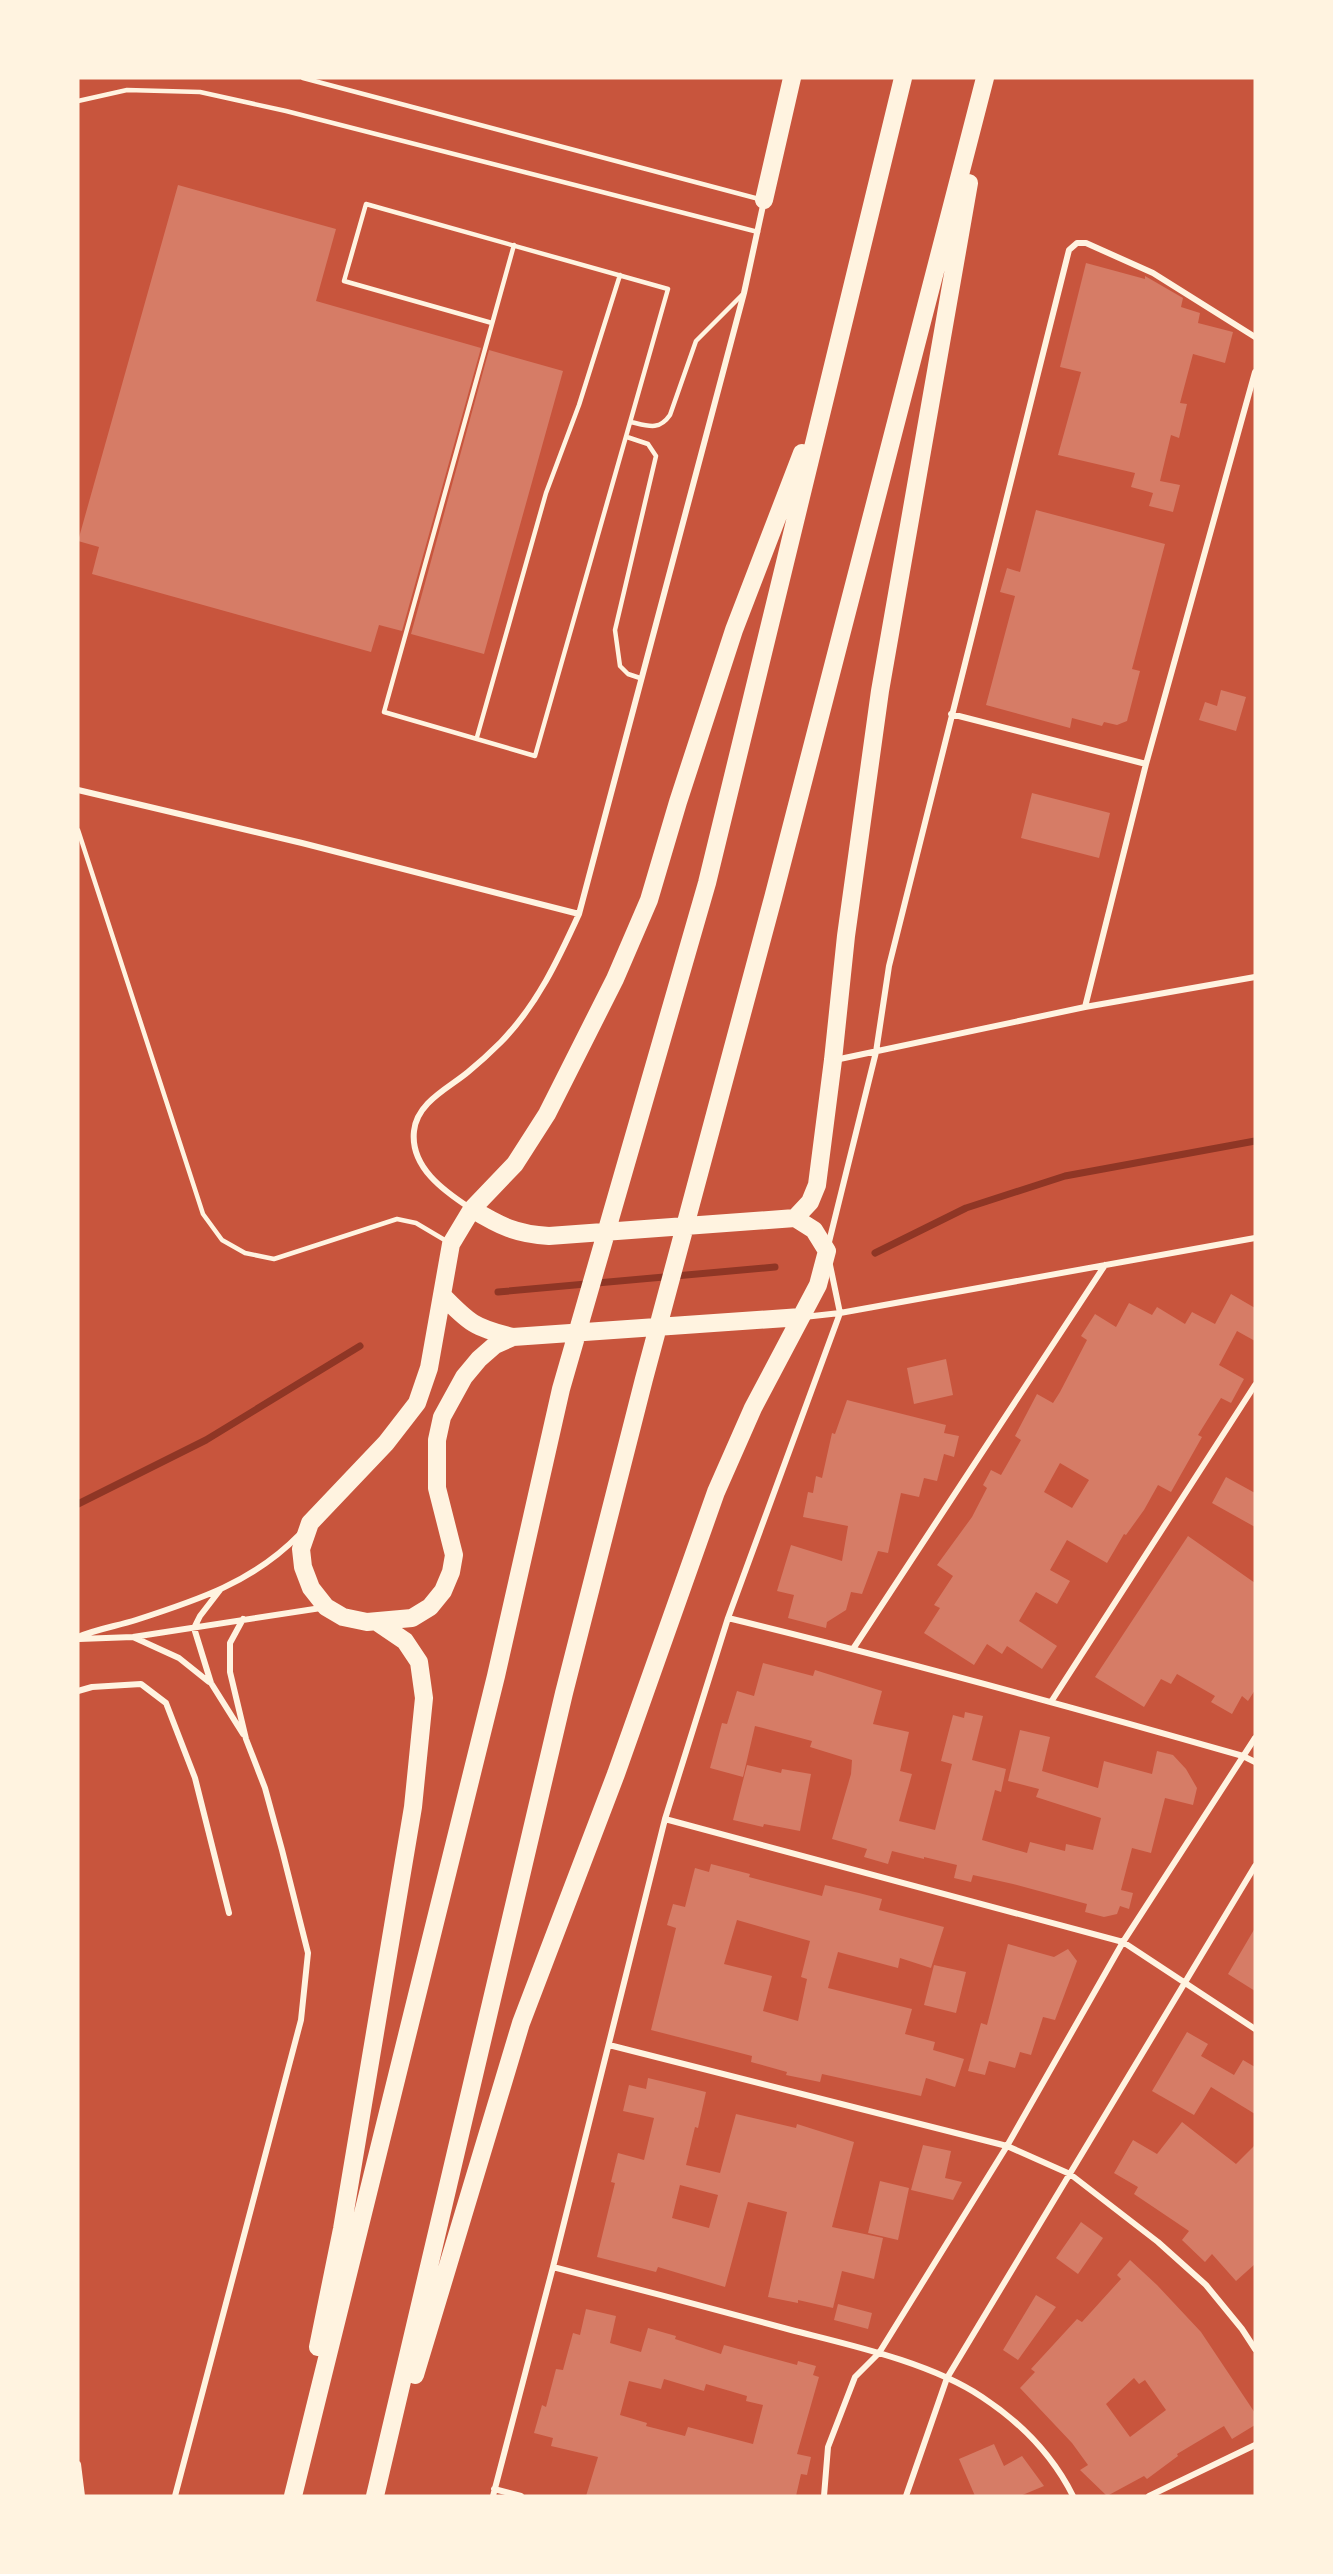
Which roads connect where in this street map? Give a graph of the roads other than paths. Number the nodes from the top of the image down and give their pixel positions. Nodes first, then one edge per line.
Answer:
1 (303, 78) edge
2 (792, 78) edge
3 (903, 78) edge
4 (986, 78) edge
5 (78, 101) edge
6 (886, 153) junction
7 (764, 200) junction
8 (758, 232) junction
9 (514, 245) junction
10 (620, 275) junction
11 (744, 293) junction
12 (492, 323) junction
13 (1255, 336) edge
14 (1255, 372) edge
15 (632, 422) junction
16 (627, 437) junction
17 (640, 678) junction
18 (951, 714) junction
19 (477, 737) junction
20 (1146, 764) junction
21 (78, 790) edge
22 (78, 830) edge
23 (579, 914) junction
24 (1255, 977) edge
25 (1085, 1007) junction
26 (876, 1052) junction
27 (833, 1060) junction
28 (472, 1209) junction
29 (795, 1218) junction
30 (1255, 1238) edge
31 (452, 1244) junction
32 (827, 1251) junction
33 (1105, 1265) junction
34 (442, 1295) junction
35 (840, 1313) junction
36 (801, 1317) junction
37 (513, 1337) junction
38 (1255, 1385) edge
39 (310, 1523) junction
40 (221, 1590) junction
41 (326, 1607) junction
42 (728, 1618) junction
43 (243, 1619) junction
44 (377, 1622) junction
45 (194, 1628) junction
46 (133, 1637) junction
47 (78, 1638) edge
48 (853, 1648) junction
49 (211, 1683) junction
50 (78, 1691) edge
51 (1051, 1702) junction
52 (1255, 1738) edge
53 (246, 1739) junction
54 (1243, 1756) junction
55 (1255, 1762) edge
56 (665, 1819) junction
57 (1255, 1866) edge
58 (229, 1913) dead end
59 (1122, 1942) junction
60 (1185, 1981) junction
61 (1255, 2029) edge
62 (609, 2045) junction
63 (1007, 2146) junction
64 (1070, 2174) junction
65 (553, 2266) junction
66 (1255, 2349) edge
67 (879, 2353) junction
68 (947, 2378) junction
69 (1255, 2445) edge
70 (78, 2464) edge
71 (493, 2492) edge
72 (82, 2496) edge
73 (175, 2496) edge
74 (291, 2496) edge
75 (376, 2496) edge
76 (521, 2496) edge
77 (824, 2496) edge
78 (906, 2496) edge
79 (1073, 2496) edge
80 (1149, 2496) edge

1 - 7 lane
2 - 7 highway
3 - 6 highway
4 - 27 highway
4 - 75 highway
5 - 8 lane
6 - 28 highway
6 - 74 highway
7 - 8 street
8 - 11 street
9 - 10 lane
9 - 12 lane
9 - 12 lane
10 - 15 lane
10 - 19 lane
11 - 15 lane
11 - 17 street
12 - 19 lane
13 - 18 street
14 - 20 street
15 - 16 lane
16 - 17 lane
16 - 19 lane
17 - 23 street
18 - 20 street
18 - 26 street
20 - 25 street
21 - 23 street
22 - 31 lane
23 - 28 street
24 - 25 street
25 - 26 street
26 - 27 street
26 - 32 street
27 - 29 highway
28 - 29 highway
28 - 31 highway
29 - 32 highway
30 - 33 street
31 - 34 highway
32 - 35 street
32 - 36 highway
33 - 35 street
33 - 48 street
34 - 37 highway
34 - 39 highway
35 - 36 street
35 - 42 street
36 - 37 highway
36 - 75 highway
37 - 44 highway
38 - 51 street
39 - 40 street
39 - 41 highway
40 - 45 street
40 - 47 street
41 - 43 street
41 - 44 highway
42 - 48 street
42 - 56 street
43 - 45 street
43 - 53 street
44 - 74 highway
45 - 46 street
45 - 49 street
46 - 47 street
46 - 49 street
48 - 51 street
49 - 53 street
50 - 58 street
51 - 54 street
52 - 54 street
53 - 73 street
54 - 55 street
54 - 59 street
56 - 59 street
56 - 62 street
57 - 60 street
59 - 60 street
59 - 63 street
60 - 61 street
60 - 64 street
62 - 63 street
62 - 65 street
63 - 64 street
63 - 67 street
64 - 66 street
64 - 68 street
65 - 67 street
65 - 71 street
67 - 68 street
67 - 77 street
68 - 78 street
68 - 79 street
69 - 80 street
70 - 72 street
71 - 76 street

